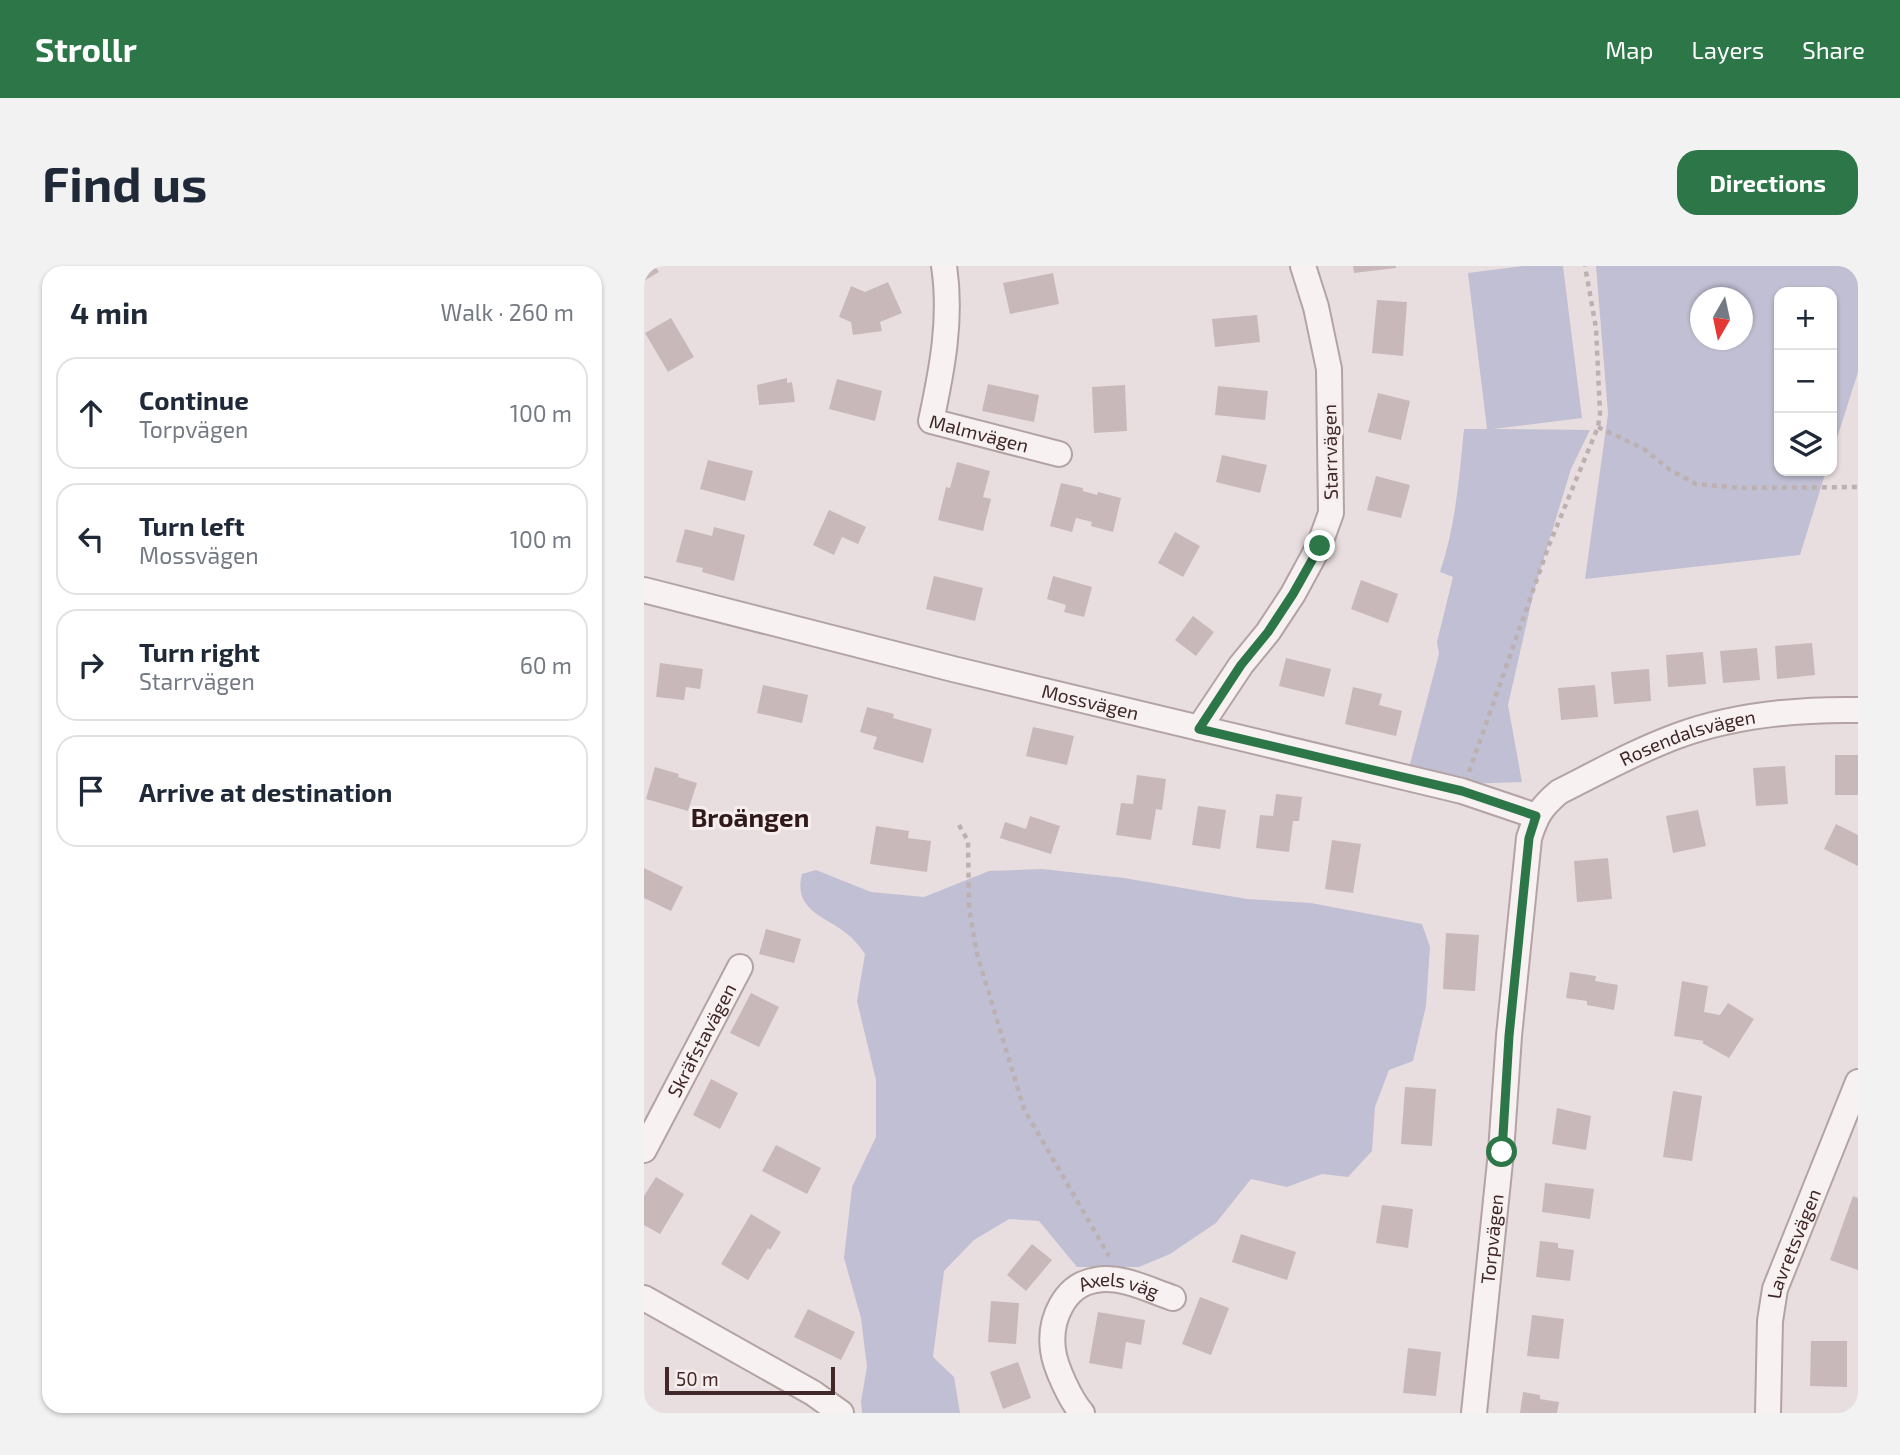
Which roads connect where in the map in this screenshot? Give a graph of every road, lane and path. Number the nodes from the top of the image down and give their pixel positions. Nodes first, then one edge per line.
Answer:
1 (944, 266) edge
2 (1303, 266) edge
3 (1585, 266) edge
4 (1598, 427) junction
5 (1059, 454) dead end
6 (1858, 487) edge
7 (644, 590) edge
8 (1858, 710) edge
9 (1199, 729) junction
10 (1462, 791) junction
11 (1536, 816) junction
12 (959, 825) dead end
13 (740, 967) dead end
14 (1858, 1082) edge
15 (644, 1150) edge
16 (1122, 1280) junction
17 (644, 1298) edge
18 (1173, 1298) dead end
19 (841, 1413) edge
20 (1083, 1413) edge
21 (1474, 1413) edge
22 (1768, 1413) edge

1 - 5 street, Malmvägen
2 - 9 street, Starrvägen
3 - 4 path
4 - 6 path
4 - 10 path
7 - 9 street, Mossvägen
8 - 11 street, Rosendalsvägen
9 - 10 street, Mossvägen
10 - 11 street, Mossvägen
11 - 21 street, Torpvägen
12 - 16 path
13 - 15 street, Skräfstavägen
14 - 22 street, Lavretsvägen
16 - 18 street, Axels väg
16 - 20 street, Axels väg
17 - 19 street

